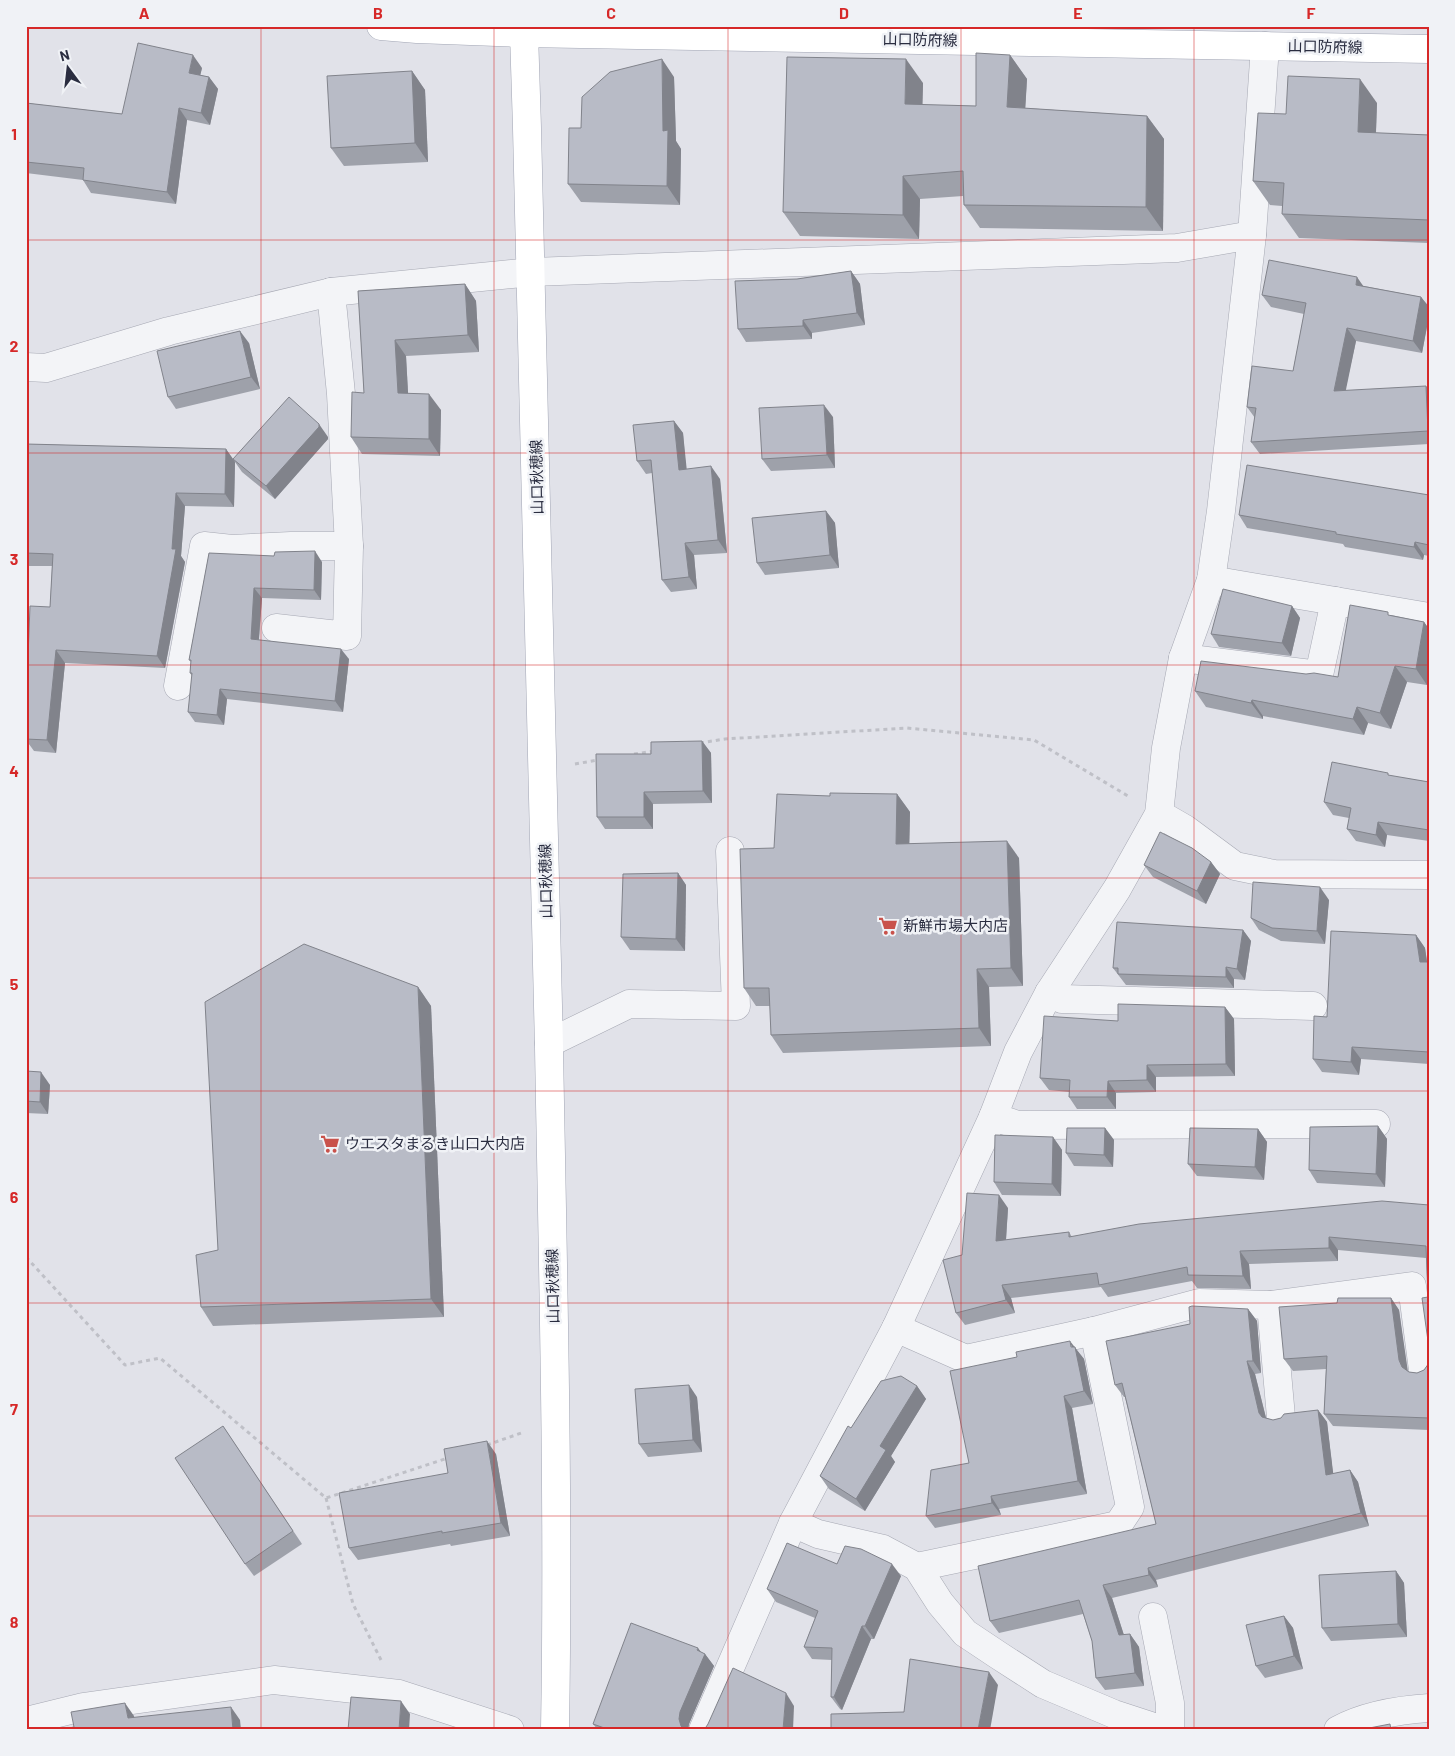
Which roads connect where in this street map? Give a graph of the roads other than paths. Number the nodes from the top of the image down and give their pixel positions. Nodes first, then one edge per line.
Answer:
1 (381, 26) edge
2 (524, 30) edge
3 (1265, 46) junction
4 (1429, 49) edge
5 (1252, 235) junction
6 (532, 272) junction
7 (331, 292) junction
8 (26, 367) edge
9 (349, 546) junction
10 (1211, 580) junction
11 (1335, 601) junction
12 (1429, 616) edge
13 (276, 628) dead end
14 (1183, 658) junction
15 (178, 686) dead end
16 (1159, 814) junction
17 (730, 851) dead end
18 (1429, 875) edge
19 (1049, 993) junction
20 (1312, 1006) dead end
21 (549, 1044) junction
22 (993, 1118) junction
23 (1376, 1124) edge
24 (1271, 1305) junction
25 (896, 1328) junction
26 (1094, 1331) junction
27 (1423, 1370) edge
28 (1281, 1417) edge
29 (793, 1523) junction
30 (917, 1567) junction
31 (1153, 1617) dead end
32 (1429, 1708) edge
33 (26, 1721) edge
34 (510, 1730) edge
35 (555, 1730) edge
36 (703, 1730) edge
37 (1163, 1730) edge
38 (1170, 1730) edge
39 (1338, 1730) edge

1 - 2 main road, 山口防府線
2 - 3 main road, 山口防府線
2 - 6 main road, 山口秋穂線
3 - 4 main road, 山口防府線
3 - 5 street
5 - 6 street
5 - 10 street
6 - 7 street
6 - 21 main road, 山口秋穂線
7 - 8 street
7 - 9 street
9 - 13 street
9 - 15 street
10 - 11 street
10 - 14 street
11 - 12 street
11 - 14 street
14 - 16 street
16 - 18 street
16 - 19 street
17 - 21 street
19 - 20 street
19 - 22 street
21 - 35 main road, 山口秋穂線
22 - 23 street
22 - 25 street
24 - 26 street
24 - 27 street
24 - 28 street
25 - 26 street
25 - 29 street
26 - 30 street
29 - 30 street
29 - 36 street
30 - 37 street
31 - 38 street
32 - 39 street
33 - 34 street

